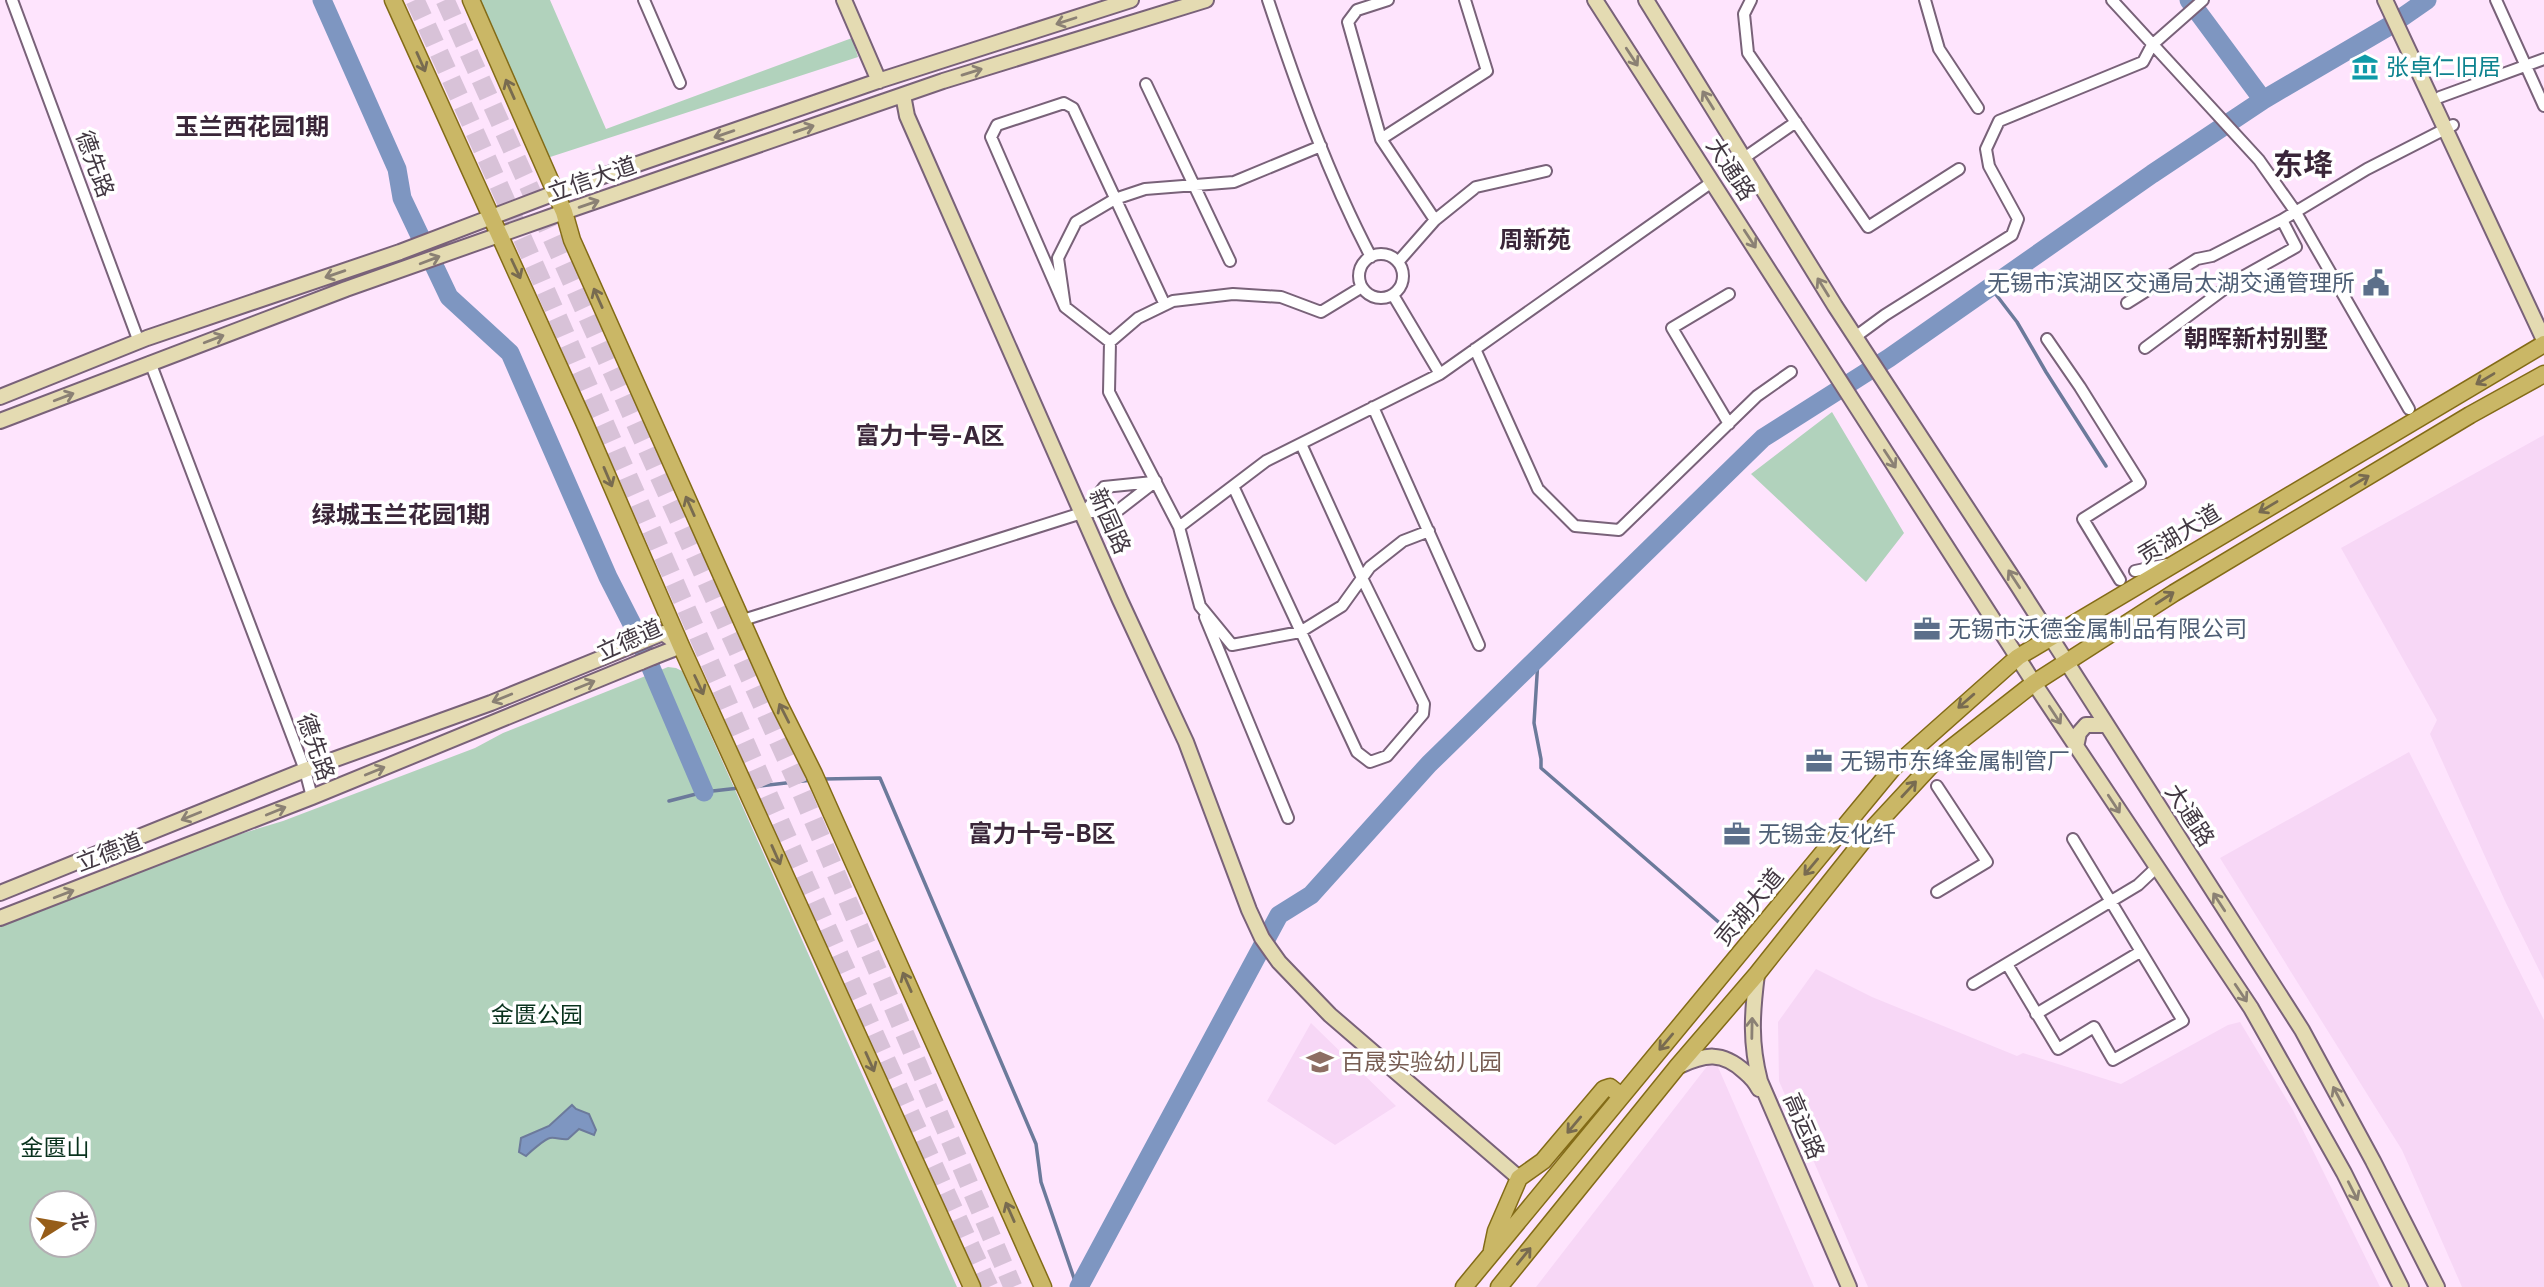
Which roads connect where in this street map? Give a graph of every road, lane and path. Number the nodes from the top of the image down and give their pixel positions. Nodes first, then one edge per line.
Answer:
1 (12, 0) edge
2 (18, 0) edge
3 (393, 0) edge
4 (471, 0) edge
5 (644, 0) edge
6 (846, 0) edge
7 (1131, 0) edge
8 (1206, 0) edge
9 (1268, 0) edge
10 (1388, 0) edge
11 (1465, 0) edge
12 (1595, 0) edge
13 (1646, 0) edge
14 (1751, 0) edge
15 (1925, 0) edge
16 (2112, 0) edge
17 (2385, 0) edge
18 (2395, 0) edge
19 (2496, 0) edge
20 (2203, 1) edge
21 (2152, 45) junction
22 (2416, 55) junction
23 (2544, 59) edge
24 (2527, 66) junction
25 (880, 80) junction
26 (680, 83) dead end
27 (1146, 84) dead end
28 (905, 94) junction
29 (2441, 97) junction
30 (2544, 106) edge
31 (1978, 108) dead end
32 (1796, 122) junction
33 (2450, 128) junction
34 (1381, 139) junction
35 (1321, 146) junction
36 (1744, 158) junction
37 (1959, 169) dead end
38 (1546, 171) dead end
39 (1713, 182) junction
40 (1192, 185) junction
41 (555, 194) junction
42 (1115, 198) junction
43 (2295, 211) junction
44 (564, 212) junction
45 (492, 218) junction
46 (1434, 220) junction
47 (2282, 220) junction
48 (499, 235) junction
49 (1371, 257) junction
50 (1230, 261) dead end
51 (1398, 262) junction
52 (1362, 287) junction
53 (1729, 294) dead end
54 (1394, 295) junction
55 (2127, 303) dead end
56 (1165, 305) junction
57 (1065, 307) junction
58 (2544, 329) edge
59 (2047, 339) dead end
60 (141, 341) junction
61 (1858, 341) junction
62 (1110, 342) junction
63 (2544, 342) edge
64 (2145, 348) dead end
65 (1475, 349) junction
66 (148, 364) junction
67 (1791, 372) dead end
68 (1440, 374) junction
69 (2544, 374) edge
70 (0, 397) edge
71 (1373, 407) junction
72 (2409, 409) dead end
73 (0, 421) edge
74 (1729, 424) junction
75 (1301, 444) junction
76 (1156, 481) junction
77 (1233, 486) junction
78 (1084, 513) junction
79 (1179, 527) junction
80 (1429, 531) junction
81 (2177, 562) junction
82 (2135, 571) dead end
83 (1362, 578) junction
84 (2119, 580) dead end
85 (1200, 606) junction
86 (743, 620) junction
87 (1300, 632) junction
88 (2051, 637) junction
89 (1479, 645) dead end
90 (681, 646) junction
91 (2018, 657) junction
92 (2067, 662) junction
93 (2034, 683) junction
94 (2106, 725) junction
95 (2077, 747) junction
96 (302, 771) junction
97 (1937, 786) dead end
98 (312, 797) junction
99 (1287, 818) dead end
100 (2073, 839) dead end
101 (2156, 868) junction
102 (1937, 892) dead end
103 (0, 893) edge
104 (2110, 902) junction
105 (0, 918) edge
106 (2140, 952) junction
107 (2007, 964) junction
108 (1757, 974) junction
109 (1973, 984) dead end
110 (2036, 1014) junction
111 (1677, 1067) junction
112 (1622, 1096) junction
113 (1520, 1177) junction
114 (1492, 1253) junction
115 (1040, 1281) edge
116 (972, 1287) edge
117 (1464, 1287) edge
118 (1499, 1287) edge
119 (1847, 1287) edge
120 (2401, 1287) edge
121 (2437, 1287) edge

1 - 60 street, 德先路
2 - 60 street, 德先路
3 -> 45 main road
41 -> 4 main road
5 - 26 street
6 - 25 street
7 -> 25 street, 立信大道
28 -> 8 street, 立信大道
9 - 35 street
10 - 34 street
11 - 34 street
12 -> 39 street, 大通路
36 -> 13 street, 大通路
14 - 32 street
15 - 31 street
16 - 21 street
17 - 22 street
18 - 22 street
19 - 24 street
20 - 21 street
21 - 43 street
21 - 61 street
22 - 29 street
22 - 33 street
23 - 24 street
24 - 29 street
24 - 30 street
25 -> 41 street, 立信大道
27 - 40 street
44 -> 28 street, 立信大道
28 - 78 street, 新园路
29 - 33 street
32 - 36 street
32 - 37 street
33 - 43 street
33 - 58 street
33 - 63 street
34 - 46 street
35 - 40 street
35 - 49 street
61 -> 36 street, 大通路
38 - 46 street
39 - 65 street
39 -> 91 street, 大通路
40 - 42 street
40 - 50 street
41 - 44 main road
41 - 45 street, 立信大道
42 - 56 street
42 - 57 street
42 - 57 street
43 - 47 street
43 - 72 street
44 - 48 street, 立信大道
86 -> 44 main road
45 - 48 main road
45 -> 60 street, 立信大道
46 - 51 street
47 - 55 street
47 - 64 street
66 -> 48 street, 立信大道
48 -> 90 main road
49 - 51 street
49 - 52 street
51 - 54 street
52 - 54 street
52 - 56 street
53 - 74 street
54 - 68 street
56 - 62 street
57 - 62 street
59 - 84 street
60 - 70 street, 立信大道
88 -> 61 street, 大通路
62 - 76 street
63 -> 81 main road, 贡湖大道
65 - 68 street
65 - 74 street
73 -> 66 street, 立信大道
66 - 96 street, 德先路
67 - 74 street
68 - 71 street
92 -> 69 main road, 贡湖大道
71 - 75 street
71 - 80 street
75 - 77 street
75 - 83 street
76 - 78 street
76 - 78 street
76 - 79 street
77 - 79 street
77 - 87 street
78 - 86 street
78 - 113 street, 新园路
79 - 85 street
80 - 83 street
80 - 89 street
81 - 82 street
81 - 88 main road, 贡湖大道
83 - 87 street
83 - 87 street
85 - 87 street
85 - 99 street
115 -> 86 main road
88 - 91 main road, 贡湖大道
88 - 92 street, 大通路
90 -> 96 street, 立德道
98 -> 90 street, 立德道
90 -> 116 main road
91 - 93 street
91 -> 112 main road, 贡湖大道
92 - 93 main road, 贡湖大道
92 - 94 street, 大通路
93 -> 95 street
108 -> 93 main road, 贡湖大道
94 - 95 street
121 -> 94 street, 大通路
95 -> 101 street
96 - 98 street, 德先路
96 -> 103 street, 立德道
97 - 102 street
105 -> 98 street, 立德道
100 - 104 street
101 - 104 street
101 -> 120 street
104 - 106 street
104 - 107 street
106 - 110 street
106 - 110 street
107 - 109 street
107 - 110 street
108 - 111 main road, 贡湖大道
119 -> 108 street, 高运路
118 -> 111 main road, 贡湖大道
111 - 119 street, 高运路
112 -> 113 main road
112 - 114 main road, 贡湖大道
113 - 114 main road
114 - 117 main road, 贡湖大道

